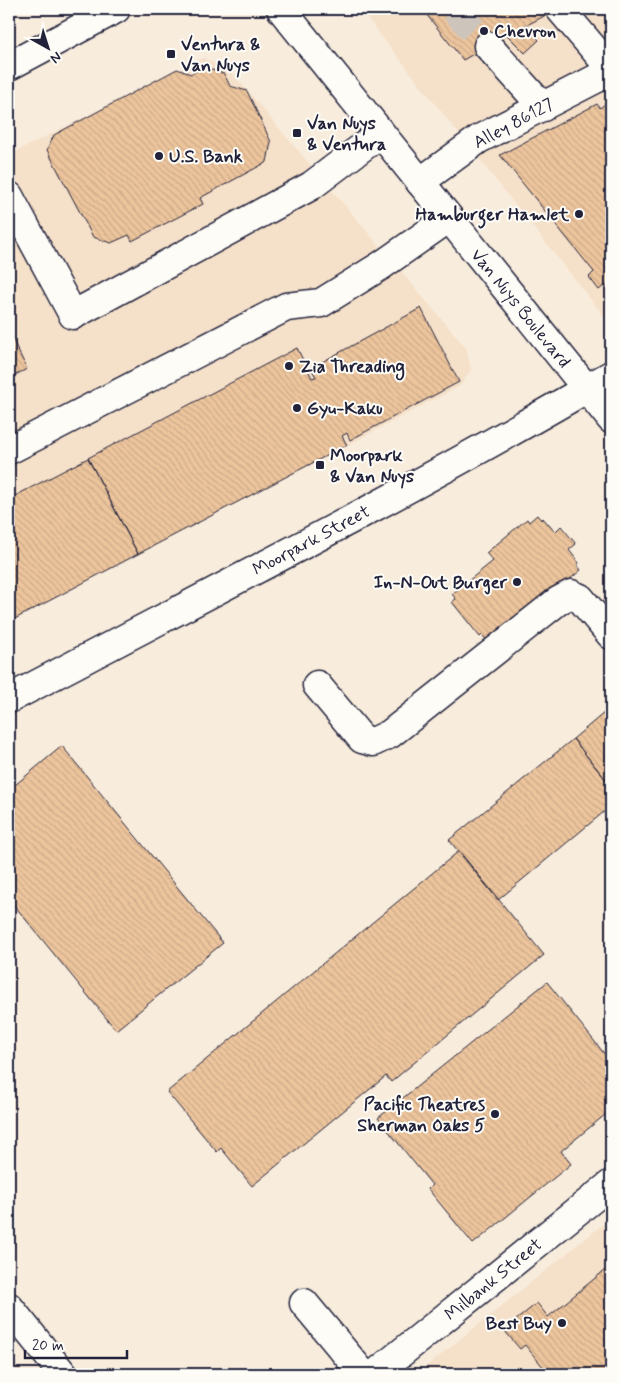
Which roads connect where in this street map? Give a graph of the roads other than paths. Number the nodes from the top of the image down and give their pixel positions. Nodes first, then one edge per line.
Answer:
1 (116, 9) edge
2 (281, 9) edge
3 (560, 9) edge
4 (488, 46) tunnel mouth
5 (9, 66) edge
6 (611, 70) edge
7 (543, 107) junction
8 (381, 133) junction
9 (420, 182) junction
10 (9, 196) edge
11 (449, 218) junction
12 (611, 375) edge
13 (586, 389) junction
14 (611, 419) edge
15 (9, 450) edge
16 (611, 635) edge
17 (318, 685) dead end
18 (9, 699) edge
19 (611, 1184) edge
20 (304, 1303) dead end
21 (9, 1307) edge
22 (394, 1369) edge
23 (63, 1374) edge
24 (363, 1374) edge

1 - 5 main road
2 - 8 main road, Van Nuys Boulevard
3 - 6 main road
4 - 7 main road
6 - 7 main road, Alley 86127
7 - 9 main road, Alley 86127
8 - 9 main road, Van Nuys Boulevard
8 - 10 main road
9 - 11 main road, Van Nuys Boulevard
11 - 13 main road, Van Nuys Boulevard
11 - 15 main road
12 - 13 main road, Moorpark Street
13 - 14 main road, Van Nuys Boulevard
13 - 18 main road, Moorpark Street
16 - 17 main road
19 - 22 main road, Milbank Street
20 - 24 main road
21 - 23 main road

